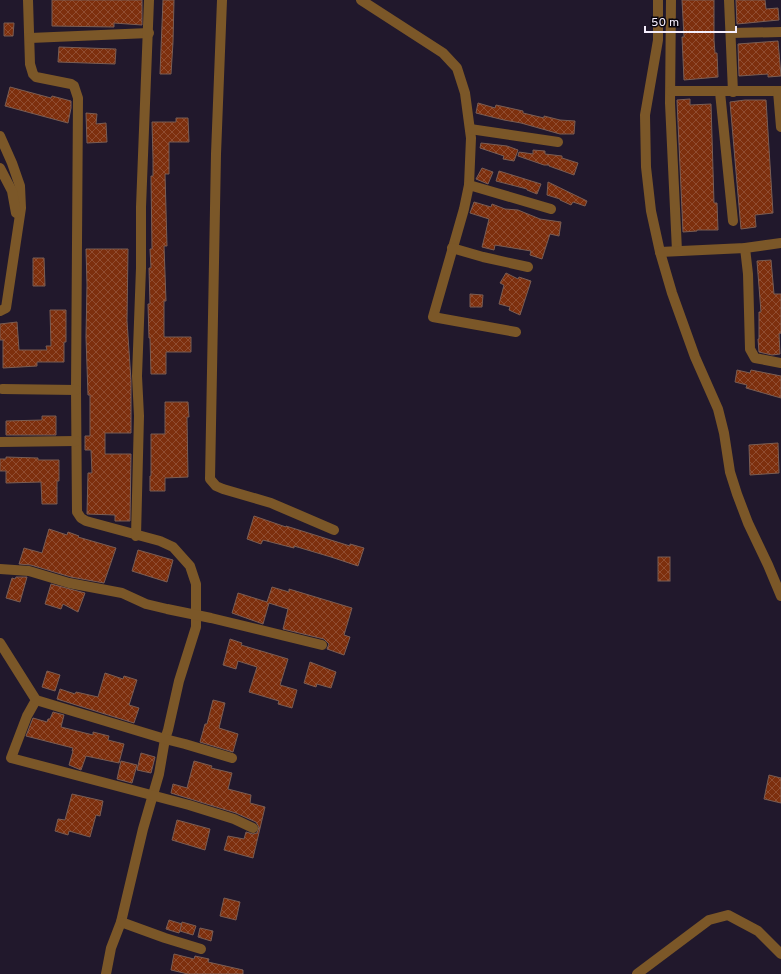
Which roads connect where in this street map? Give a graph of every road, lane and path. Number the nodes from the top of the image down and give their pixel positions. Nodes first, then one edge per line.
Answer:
1 (28, 0) edge
2 (149, 0) edge
3 (222, 0) edge
4 (361, 0) edge
5 (658, 0) edge
6 (671, 0) edge
7 (729, 0) edge
8 (781, 32) edge
9 (149, 33) junction
10 (731, 33) junction
11 (30, 38) junction
12 (780, 90) edge
13 (671, 91) junction
14 (720, 92) junction
15 (733, 92) junction
16 (781, 127) edge
17 (470, 129) junction
18 (0, 136) edge
19 (558, 142) dead end
20 (0, 168) edge
21 (469, 185) junction
22 (551, 209) dead end
23 (733, 221) dead end
24 (18, 227) junction
25 (781, 243) edge
26 (452, 248) junction
27 (745, 248) junction
28 (677, 251) junction
29 (660, 252) junction
30 (528, 267) dead end
31 (0, 311) edge
32 (516, 332) dead end
33 (781, 363) edge
34 (2, 389) dead end
35 (76, 390) junction
36 (76, 441) junction
37 (0, 442) edge
38 (334, 530) dead end
39 (136, 536) junction
40 (0, 569) edge
41 (781, 596) edge
42 (196, 615) junction
43 (0, 642) edge
44 (322, 645) dead end
45 (36, 700) junction
46 (165, 739) junction
47 (232, 758) dead end
48 (152, 796) junction
49 (253, 828) dead end
50 (121, 922) junction
51 (201, 949) dead end
52 (781, 954) edge
53 (106, 974) edge
54 (638, 974) edge

1 - 11 street
2 - 9 street
3 - 38 street
4 - 17 street
5 - 29 street
6 - 13 street
7 - 10 street
8 - 10 street
9 - 11 street
9 - 39 street
10 - 15 street
11 - 35 street
12 - 15 street
12 - 16 street
13 - 14 street
13 - 28 street
14 - 15 street
14 - 23 street
17 - 19 street
17 - 21 street
18 - 24 street
20 - 24 street
21 - 22 street
21 - 26 street
24 - 31 street
25 - 27 street
26 - 30 street
26 - 32 street
27 - 28 street
27 - 33 street
28 - 29 street
29 - 41 street
34 - 35 street
35 - 36 street
36 - 37 street
36 - 39 street
39 - 42 street
40 - 42 street
42 - 44 street
42 - 46 street
43 - 45 street
45 - 46 street
45 - 48 street
46 - 47 street
46 - 48 street
48 - 49 street
48 - 50 street
50 - 51 street
50 - 53 street
52 - 54 street

